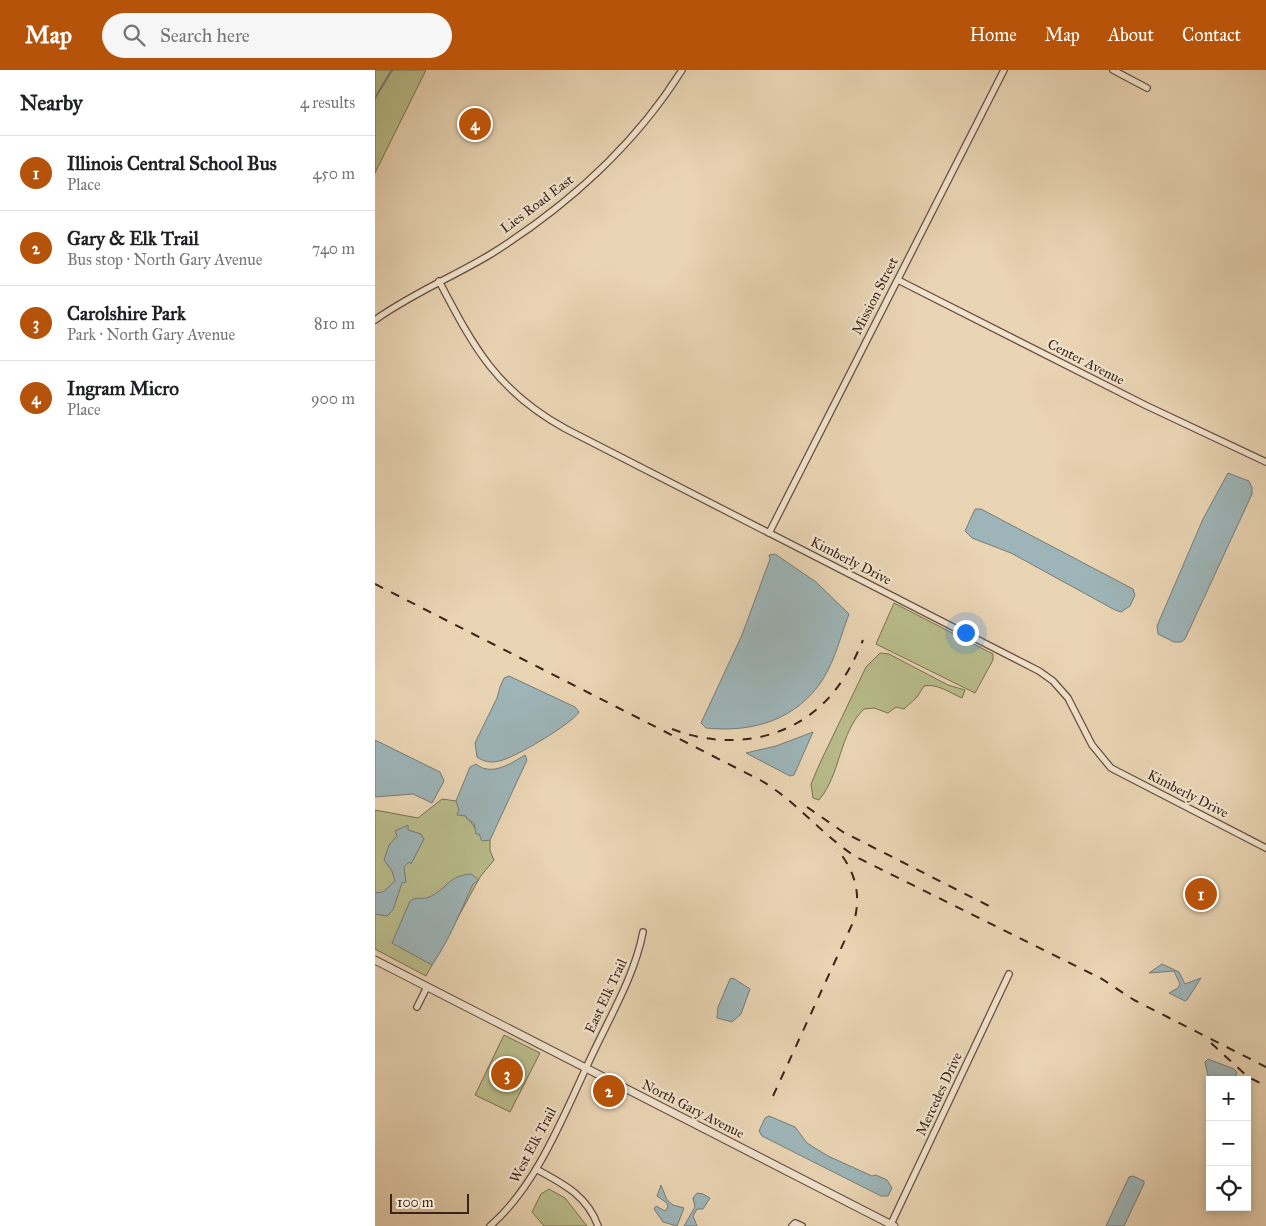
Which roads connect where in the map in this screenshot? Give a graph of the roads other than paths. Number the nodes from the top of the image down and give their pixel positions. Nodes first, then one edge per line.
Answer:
1 (682, 70) edge
2 (1004, 70) edge
3 (1113, 70) edge
4 (1147, 88) dead end
5 (439, 280) junction
6 (897, 280) junction
7 (375, 320) edge
8 (1266, 462) edge
9 (769, 533) junction
10 (1266, 848) edge
11 (643, 932) dead end
12 (375, 960) edge
13 (1009, 974) dead end
14 (427, 987) junction
15 (417, 1007) dead end
16 (586, 1068) junction
17 (536, 1169) junction
18 (892, 1225) edge
19 (490, 1226) edge
20 (598, 1226) edge
21 (792, 1226) edge
22 (802, 1226) edge

1 - 5 street, Lies Road East
2 - 6 street, Mission Street
3 - 4 street
5 - 7 street, Lies Road East
5 - 9 street, Kimberly Drive
6 - 8 street, Center Avenue
6 - 9 street, Mission Street
9 - 10 street, Kimberly Drive
11 - 16 street, East Elk Trail
12 - 14 street, North Gary Avenue
13 - 18 street, Mercedes Drive
14 - 15 street
14 - 16 street, North Gary Avenue
16 - 17 street, West Elk Trail
16 - 18 street, North Gary Avenue
17 - 19 street, West Elk Trail
17 - 20 street
21 - 22 street

